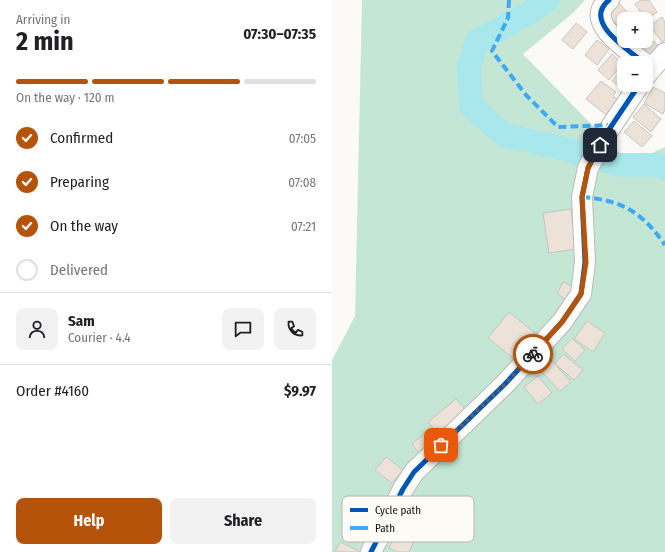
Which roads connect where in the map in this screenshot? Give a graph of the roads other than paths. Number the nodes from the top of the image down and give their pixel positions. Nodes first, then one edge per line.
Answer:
1 (609, 0) edge
2 (665, 53) edge
3 (634, 56) edge
4 (653, 63) edge
5 (634, 92) edge
6 (399, 496) edge
7 (376, 542) edge
8 (371, 552) edge

1 - 3 street
2 - 4 street
5 - 6 street
7 - 8 street

